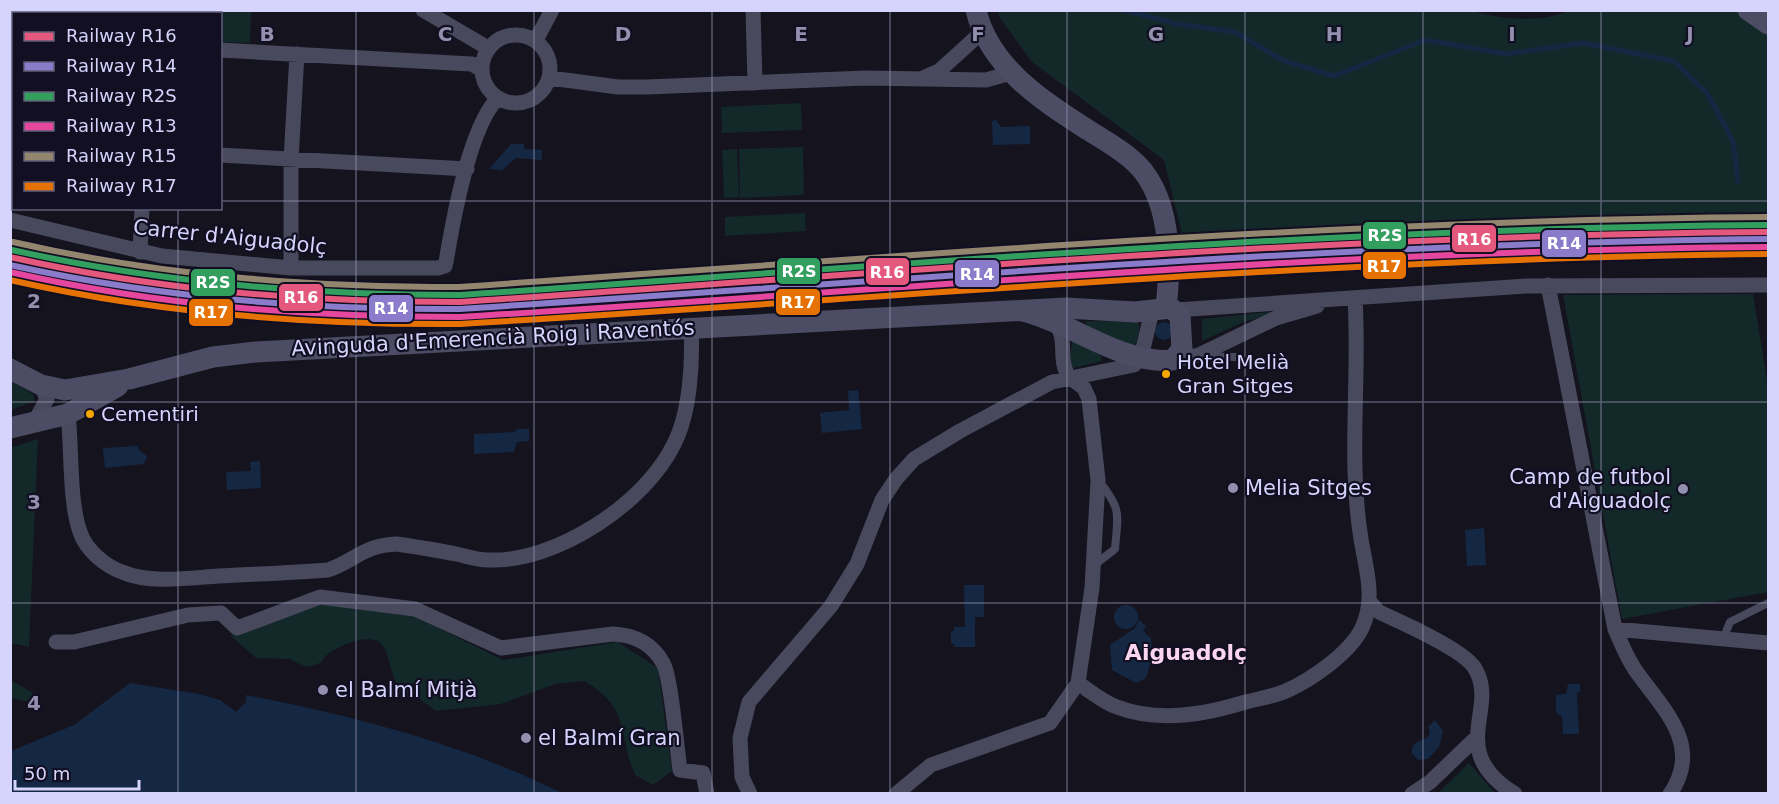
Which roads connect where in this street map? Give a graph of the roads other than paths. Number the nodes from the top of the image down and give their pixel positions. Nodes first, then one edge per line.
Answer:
1 (423, 10) edge
2 (552, 10) edge
3 (753, 10) edge
4 (1748, 10) edge
5 (980, 20) edge
6 (1768, 24) edge
7 (536, 40) junction
8 (488, 48) junction
9 (222, 51) edge
10 (297, 54) junction
11 (482, 70) junction
12 (1011, 73) junction
13 (550, 78) junction
14 (924, 78) junction
15 (755, 83) junction
16 (497, 99) junction
17 (222, 155) edge
18 (291, 160) junction
19 (467, 169) junction
20 (142, 210) edge
21 (10, 220) edge
22 (140, 252) junction
23 (291, 268) junction
24 (1548, 285) junction
25 (1768, 285) edge
26 (1348, 299) junction
27 (1165, 310) junction
28 (1023, 311) junction
29 (1055, 321) junction
30 (691, 327) junction
31 (1199, 355) junction
32 (1141, 357) junction
33 (1235, 357) dead end
34 (1173, 360) junction
35 (10, 369) edge
36 (1069, 377) junction
37 (129, 379) junction
38 (40, 385) junction
39 (68, 414) junction
40 (35, 421) junction
41 (10, 428) edge
42 (1098, 480) junction
43 (1094, 566) junction
44 (1370, 602) junction
45 (1768, 603) edge
46 (1615, 629) junction
47 (1723, 639) junction
48 (56, 642) dead end
49 (1768, 643) edge
50 (1078, 683) junction
51 (1476, 738) junction
52 (707, 794) edge
53 (750, 794) edge
54 (896, 794) edge
55 (1412, 794) edge
56 (1515, 794) edge
57 (1670, 794) edge

1 - 8 street
2 - 7 street
3 - 15 street
4 - 6 street
5 - 12 street
5 - 14 street
7 - 8 street
7 - 13 street
8 - 11 street
9 - 10 street
10 - 11 street
10 - 18 street
11 - 16 street
12 - 14 street
12 - 27 street
13 - 15 street
13 - 16 street
14 - 15 street
16 - 19 street
17 - 18 street
18 - 19 street
18 - 23 street
19 - 23 street, Carrer d'Aiguadolç
20 - 22 street
21 - 22 street, Carrer d'Aiguadolç
22 - 23 street, Carrer d'Aiguadolç
24 - 25 street, Avinguda d'Emerencià Roig i Raventós
24 - 26 street, Avinguda d'Emerencià Roig i Raventós
24 - 46 street
26 - 27 street, Avinguda d'Emerencià Roig i Raventós
26 - 31 street, Avinguda d'Emerencià Roig i Raventós
26 - 44 street
27 - 28 street, Avinguda d'Emerencià Roig i Raventós
27 - 32 street
27 - 34 street
28 - 29 street, Avinguda d'Emerencià Roig i Raventós
28 - 30 street, Avinguda d'Emerencià Roig i Raventós
29 - 32 street, Avinguda d'Emerencià Roig i Raventós
29 - 36 street
30 - 37 street, Avinguda d'Emerencià Roig i Raventós
30 - 39 street
31 - 33 lane
31 - 34 street, Avinguda d'Emerencià Roig i Raventós
32 - 34 street, Avinguda d'Emerencià Roig i Raventós
32 - 36 street
35 - 38 street
36 - 42 street
36 - 53 street
37 - 38 street
37 - 39 street
38 - 40 street
39 - 40 street
40 - 41 street
42 - 43 street
42 - 43 lane
43 - 50 street
44 - 50 street
44 - 51 street
45 - 47 lane
46 - 47 street
46 - 57 street
47 - 49 street
48 - 52 street
50 - 54 street
51 - 55 street
51 - 56 street

